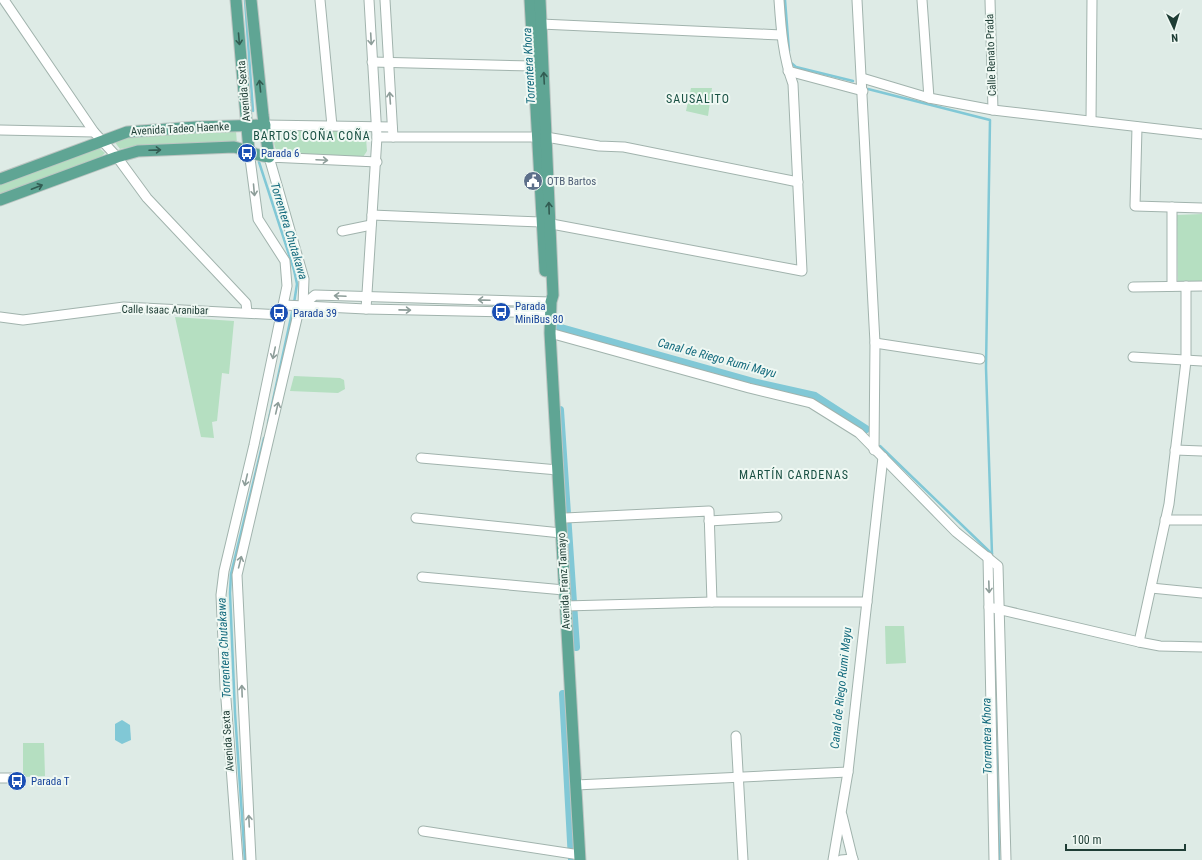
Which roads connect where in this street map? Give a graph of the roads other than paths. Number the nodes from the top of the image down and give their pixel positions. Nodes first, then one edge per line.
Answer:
1 (4, 0) edge
2 (236, 0) edge
3 (251, 0) edge
4 (320, 0) edge
5 (369, 0) edge
6 (385, 0) edge
7 (530, 0) edge
8 (540, 0) edge
9 (779, 0) edge
10 (857, 0) edge
11 (922, 0) edge
12 (990, 0) edge
13 (1092, 0) edge
14 (541, 24) junction
15 (781, 35) junction
16 (372, 62) junction
17 (387, 62) junction
18 (533, 66) junction
19 (788, 71) junction
20 (862, 78) junction
21 (863, 91) junction
22 (929, 98) junction
23 (993, 110) junction
24 (1091, 121) junction
25 (255, 125) junction
26 (332, 126) junction
27 (1137, 126) junction
28 (377, 127) junction
29 (392, 127) junction
30 (0, 130) edge
31 (94, 132) junction
32 (1202, 134) edge
33 (377, 137) junction
34 (393, 137) junction
35 (542, 137) junction
36 (102, 140) junction
37 (260, 155) junction
38 (117, 157) junction
39 (377, 162) junction
40 (0, 179) edge
41 (798, 182) junction
42 (0, 200) edge
43 (1172, 207) junction
44 (1202, 208) edge
45 (372, 215) junction
46 (545, 223) junction
47 (372, 225) junction
48 (342, 231) dead end
49 (1172, 286) junction
50 (1186, 286) junction
51 (1202, 286) edge
52 (1133, 287) dead end
53 (366, 297) junction
54 (294, 305) junction
55 (551, 307) junction
56 (366, 309) junction
57 (247, 312) junction
58 (282, 315) junction
59 (0, 317) edge
60 (550, 334) junction
61 (875, 343) junction
62 (1133, 357) dead end
63 (980, 359) dead end
64 (1186, 360) junction
65 (1202, 361) edge
66 (265, 435) junction
67 (874, 450) junction
68 (1175, 450) junction
69 (1202, 451) edge
70 (883, 457) junction
71 (421, 458) dead end
72 (558, 470) junction
73 (777, 517) dead end
74 (416, 518) dead end
75 (560, 520) junction
76 (1165, 520) junction
77 (1202, 520) edge
78 (709, 521) junction
79 (561, 533) junction
80 (988, 557) junction
81 (422, 577) dead end
82 (1151, 588) junction
83 (564, 590) junction
84 (1202, 593) edge
85 (712, 602) junction
86 (866, 602) junction
87 (565, 606) junction
88 (989, 607) junction
89 (1000, 608) junction
90 (1139, 642) junction
91 (1202, 646) edge
92 (736, 736) dead end
93 (848, 772) junction
94 (738, 777) junction
95 (0, 778) edge
96 (13, 778) dead end
97 (576, 785) junction
98 (841, 811) junction
99 (423, 831) dead end
100 (580, 858) edge
101 (238, 860) edge
102 (251, 860) edge
103 (743, 860) edge
104 (833, 860) edge
105 (841, 860) edge
106 (853, 860) edge
107 (994, 860) edge
108 (1006, 860) edge

1 - 31 street
2 -> 25 main road, Avenida Sexta
25 -> 3 main road, Avenida Sexta
4 - 26 street
5 -> 16 street
6 - 17 street
7 - 18 main road, Avenida Franz Tamayo
8 - 14 main road, Avenida Franz Tamayo
9 - 15 street
10 - 20 street
11 - 22 street
12 - 23 street, Calle Renato Prada
13 - 24 street
14 - 15 street
35 -> 14 main road, Avenida Franz Tamayo
15 - 19 street
16 - 17 street
16 - 28 street
17 - 18 street
29 -> 17 street
18 - 35 main road, Avenida Franz Tamayo
19 - 21 street
19 - 41 street
20 - 21 street
20 - 22 street
21 - 61 street
22 - 23 street
23 - 24 street
24 - 27 street
25 - 26 street, Avenida Tadeo Haenke
25 - 36 main road, Avenida Tadeo Haenke
25 - 37 main road, Avenida Sexta
25 - 37 main road, Avenida Sexta
26 - 28 street, Avenida Tadeo Haenke
27 - 32 street
27 - 43 street
28 - 29 street, Avenida Tadeo Haenke
28 - 33 street
29 - 34 street
30 - 31 street
31 - 36 street
33 - 34 street
33 - 39 street
34 - 35 street
35 - 41 street
35 - 46 main road, Avenida Franz Tamayo
36 - 38 street
36 - 40 main road, Avenida Tadeo Haenke
38 -> 37 main road, Avenida Tadeo Haenke
37 -> 39 street, Avenida Tadeo Haenke
37 -> 54 street, Avenida Sexta
37 - 54 street, Avenida Sexta
42 -> 38 main road, Avenida Tadeo Haenke
38 - 57 street
39 - 45 street
41 - 46 street
43 - 44 street
43 - 49 street
45 - 46 street
45 - 47 street
46 - 55 main road, Avenida Franz Tamayo
47 - 48 street
47 - 53 street
49 - 50 street
49 - 52 street
50 - 51 street
50 - 64 street
53 -> 54 street
55 -> 53 street
53 - 56 street
54 - 56 street
54 - 58 street, Avenida Sexta
66 -> 54 street, Avenida Sexta
56 -> 55 street
55 - 60 main road, Avenida Franz Tamayo
57 - 58 street, Calle Isaac Aranibar
57 - 59 street, Calle Isaac Aranibar
58 -> 66 street, Avenida Sexta
60 - 67 street
60 - 72 main road, Avenida Franz Tamayo
61 - 63 street
61 - 67 street
62 - 64 street
64 - 65 street
64 - 68 street
66 -> 101 street, Avenida Sexta
102 -> 66 street, Avenida Sexta
67 - 70 street
68 - 69 street
68 - 76 street
70 - 80 street
70 - 86 street
71 - 72 street
72 - 75 main road, Avenida Franz Tamayo
73 - 78 street
74 - 79 street
75 - 78 street
75 - 79 main road, Avenida Franz Tamayo
76 - 77 street
76 - 82 street
78 - 85 street
79 - 83 main road, Avenida Franz Tamayo
80 -> 88 street
80 - 89 street
81 - 83 street
82 - 84 street
82 - 90 street
83 - 87 main road, Avenida Franz Tamayo
85 - 86 street
85 - 87 street
86 - 93 street
87 - 97 main road, Avenida Franz Tamayo
88 - 89 street
88 - 107 street
89 - 90 street
89 - 108 street
90 - 91 street
92 - 94 street
93 - 94 street
93 - 98 street
94 - 97 street
94 - 103 street
95 - 96 street
97 - 100 main road, Avenida Franz Tamayo
98 - 104 street
98 - 106 street
99 - 100 street
105 - 106 street

